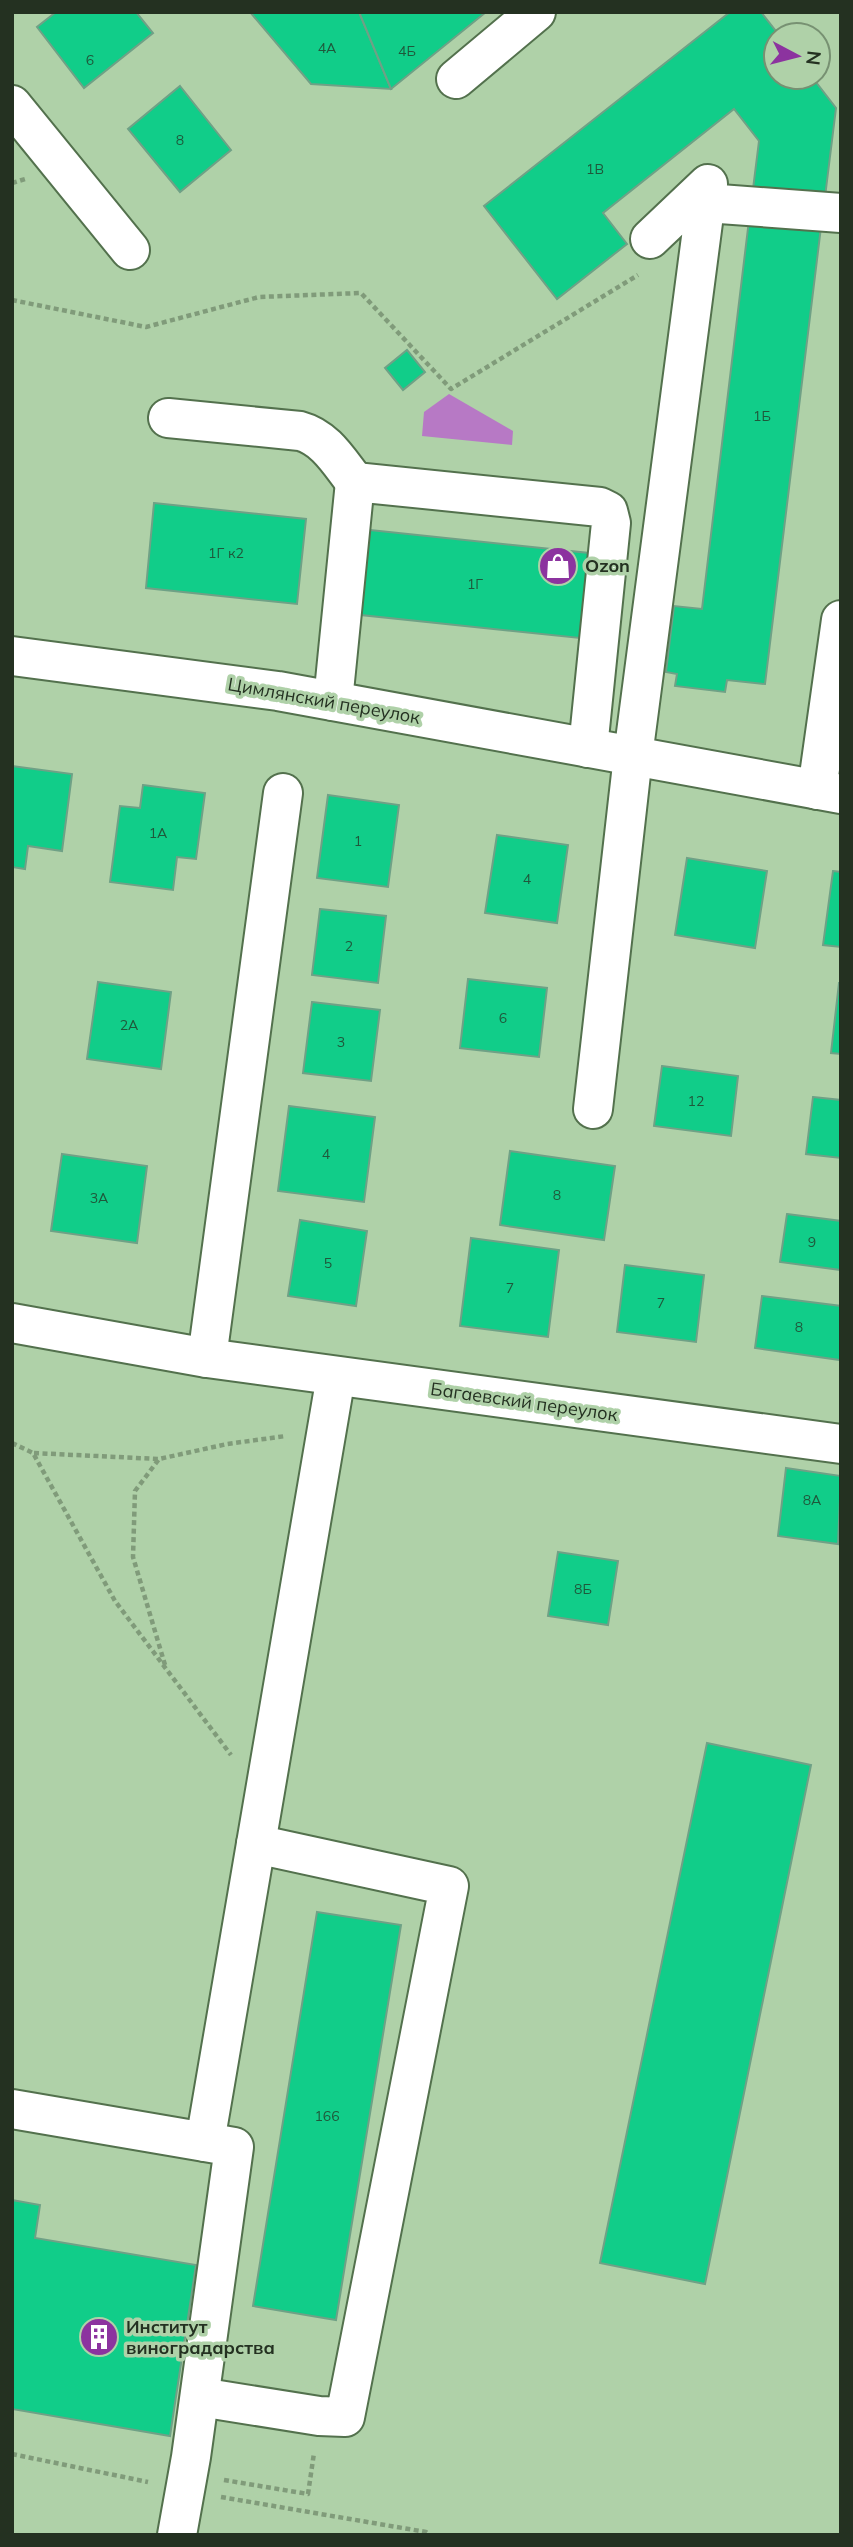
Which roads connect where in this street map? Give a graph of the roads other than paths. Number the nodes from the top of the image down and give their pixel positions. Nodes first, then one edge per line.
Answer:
1 (536, 12) edge
2 (456, 79) dead end
3 (12, 105) edge
4 (706, 203) junction
5 (841, 213) edge
6 (650, 239) road end
7 (130, 250) dead end
8 (168, 418) dead end
9 (355, 482) junction
10 (841, 620) edge
11 (12, 656) edge
12 (333, 701) junction
13 (588, 748) junction
14 (633, 756) junction
15 (829, 792) edge
16 (283, 793) dead end
17 (593, 1109) dead end
18 (12, 1323) edge
19 (207, 1358) junction
20 (336, 1376) junction
21 (841, 1444) edge
22 (256, 1844) junction
23 (12, 2109) edge
24 (205, 2142) junction
25 (200, 2397) junction
26 (177, 2535) edge

1 - 2 street
3 - 7 street
4 - 5 street
4 - 6 street
4 - 14 street
8 - 9 street
9 - 12 street
9 - 13 street
10 - 15 street, Цимлянский переулок
11 - 12 street, Цимлянский переулок
12 - 13 street, Цимлянский переулок
13 - 14 street, Цимлянский переулок
14 - 15 street, Цимлянский переулок
14 - 17 street
16 - 19 street
18 - 19 street, Багаевский переулок
19 - 20 street, Багаевский переулок
20 - 21 street, Багаевский переулок
20 - 22 street
22 - 24 street
22 - 25 street
23 - 24 street
24 - 25 street
25 - 26 street

